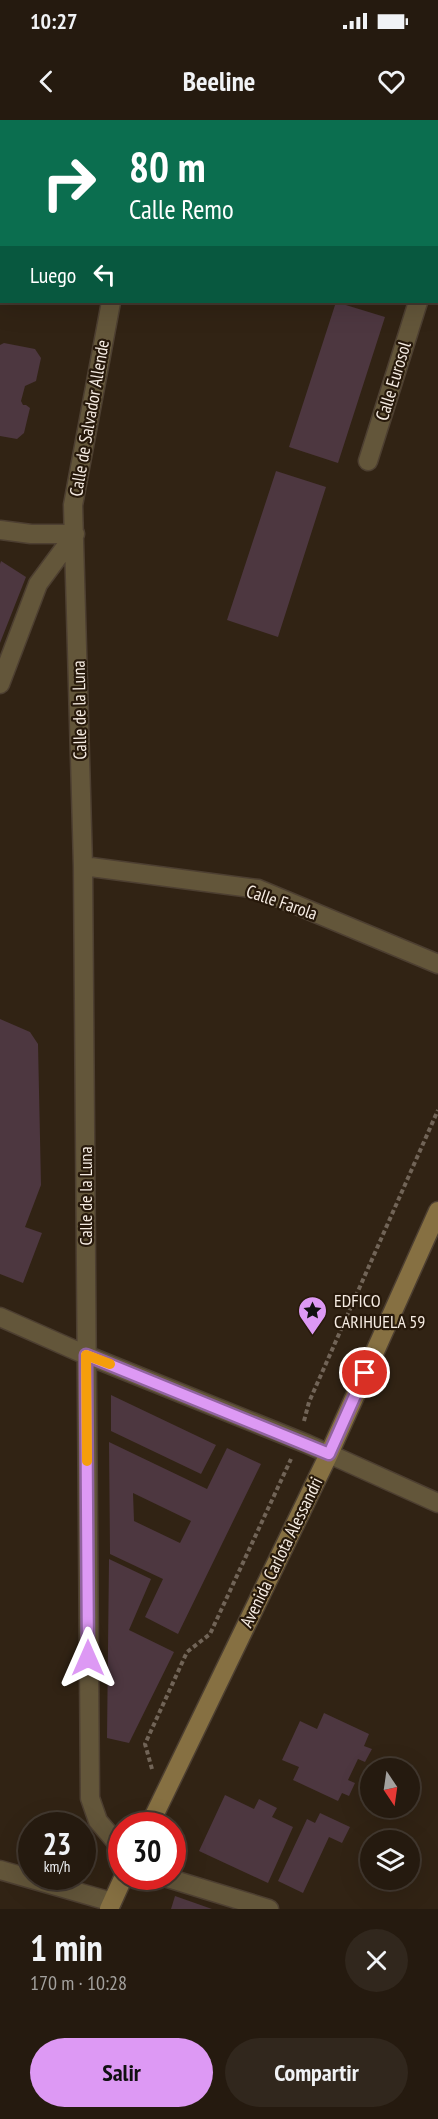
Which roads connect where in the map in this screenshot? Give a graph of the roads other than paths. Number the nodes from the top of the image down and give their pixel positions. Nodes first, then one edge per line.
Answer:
1 (111, 303) edge
2 (418, 303) edge
3 (368, 461) dead end
4 (0, 530) edge
5 (75, 534) junction
6 (0, 684) edge
7 (83, 866) junction
8 (438, 964) edge
9 (438, 1211) edge
10 (0, 1317) edge
11 (86, 1355) junction
12 (329, 1454) junction
13 (438, 1503) edge
14 (156, 1812) edge
15 (108, 1833) edge
16 (0, 1870) edge
17 (186, 1884) edge
18 (117, 1890) edge
19 (110, 1906) edge
20 (269, 1909) edge

1 - 5 street, Calle de Salvador Allende
2 - 3 street, Calle Eurosol
4 - 5 street
5 - 6 street
5 - 7 street, Calle de la Luna
7 - 8 street, Calle Farola
7 - 11 street, Calle de la Luna
9 - 12 main road, Avenida Carlota Alessandri
10 - 11 street
11 - 12 street
11 - 15 street, Calle de la Luna
12 - 13 street
12 - 14 main road, Avenida Carlota Alessandri
16 - 19 street
17 - 20 street
18 - 19 main road

